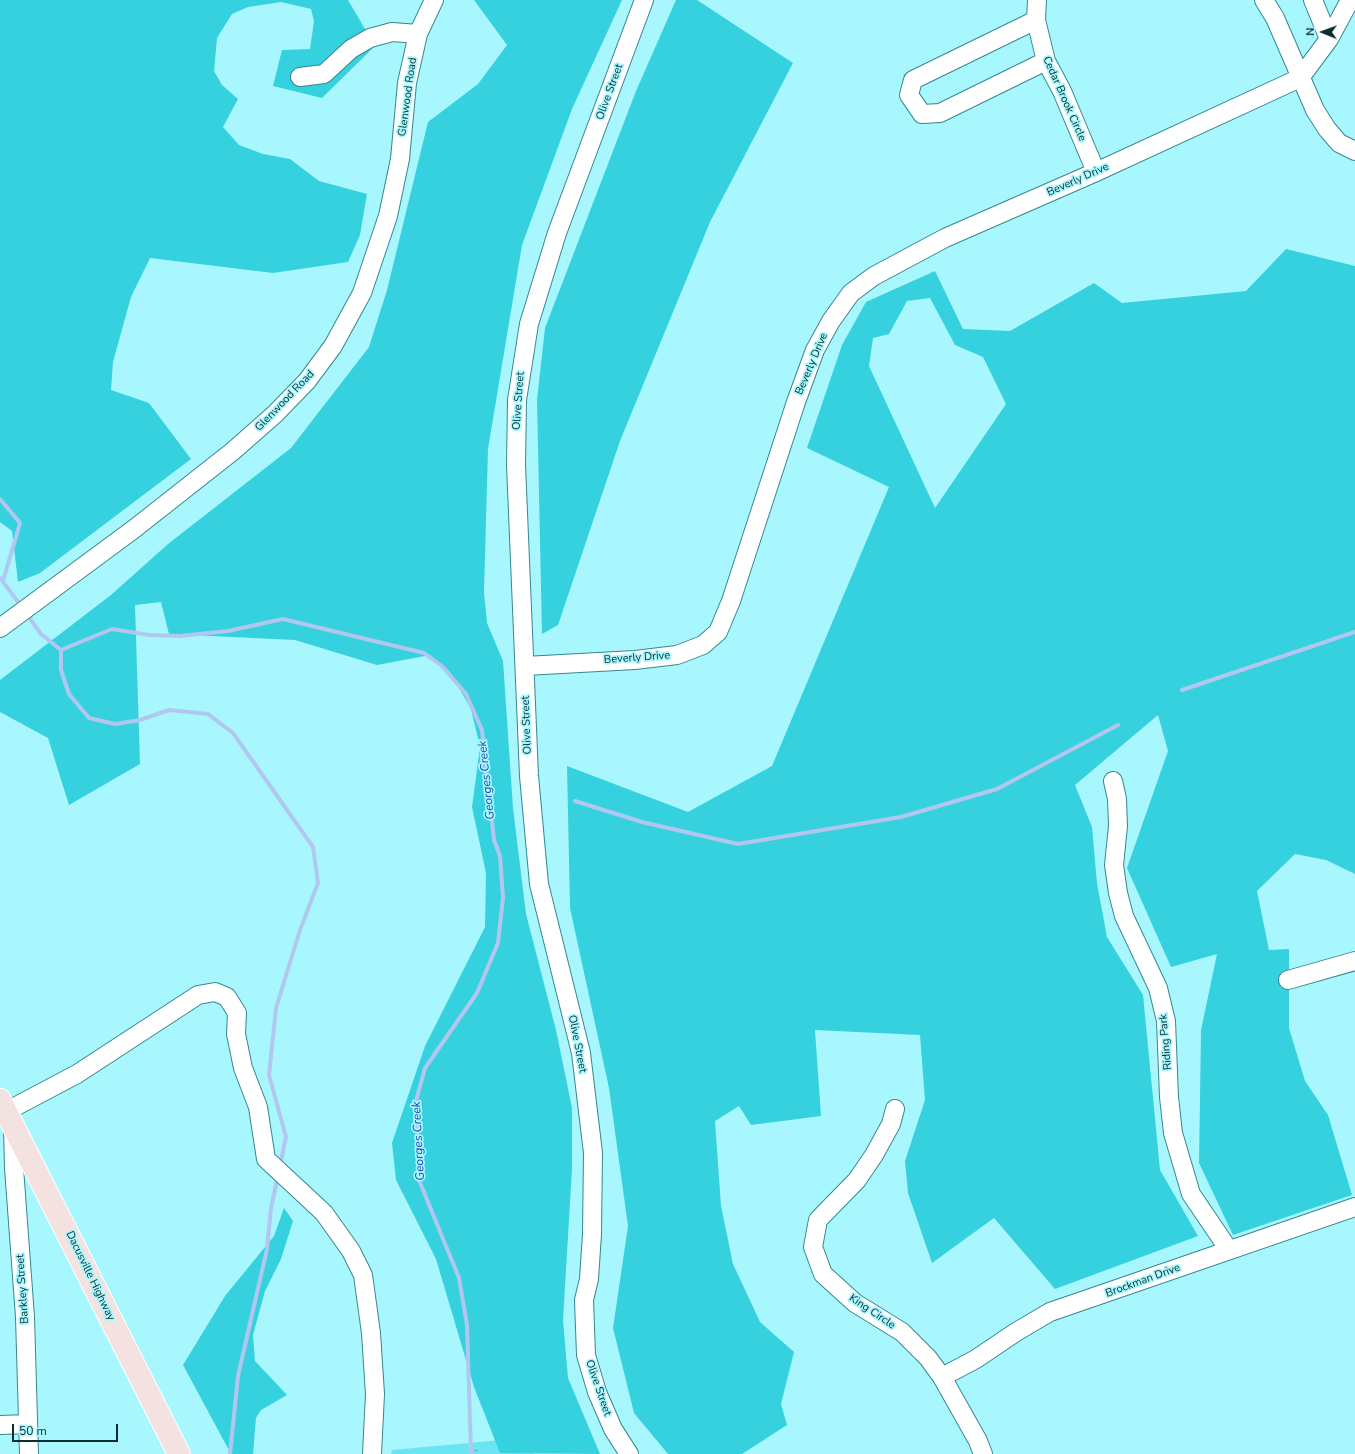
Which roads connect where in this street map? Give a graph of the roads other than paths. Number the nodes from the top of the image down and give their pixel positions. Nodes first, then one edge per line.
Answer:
1 (434, 0) edge
2 (644, 0) edge
3 (1037, 0) edge
4 (1264, 0) edge
5 (1312, 0) edge
6 (1350, 0) edge
7 (1036, 20) junction
8 (418, 34) junction
9 (1329, 39) junction
10 (1046, 61) junction
11 (300, 77) dead end
12 (1300, 78) junction
13 (1355, 151) edge
14 (1096, 172) junction
15 (2, 627) edge
16 (525, 666) junction
17 (1113, 781) dead end
18 (1355, 961) edge
19 (1288, 980) dead end
20 (895, 1109) dead end
21 (7, 1112) edge
22 (1355, 1207) edge
23 (1229, 1250) junction
24 (942, 1377) junction
25 (27, 1424) junction
26 (0, 1425) edge
27 (29, 1454) edge
28 (179, 1454) edge
29 (372, 1454) edge
30 (629, 1454) edge
31 (983, 1454) edge

1 - 8 street, Glenwood Road
2 - 16 street, Olive Street
3 - 7 street, Cedar Brook Circle
4 - 12 street
5 - 9 street
6 - 9 street
7 - 10 street, Cedar Brook Circle
7 - 10 street
8 - 11 street
8 - 15 street, Glenwood Road
9 - 12 street
10 - 14 street, Cedar Brook Circle
12 - 13 street
12 - 14 street, Beverly Drive
14 - 16 street, Beverly Drive
16 - 30 street, Olive Street
17 - 23 street, Riding Park
18 - 19 street
20 - 24 street, King Circle
21 - 25 street, Barkley Street
21 - 28 main road, Dacusville Highway
21 - 29 street
22 - 23 street, Brockman Drive
23 - 24 street, Brockman Drive
24 - 31 street, King Circle
25 - 26 street
25 - 27 street, Barkley Street

